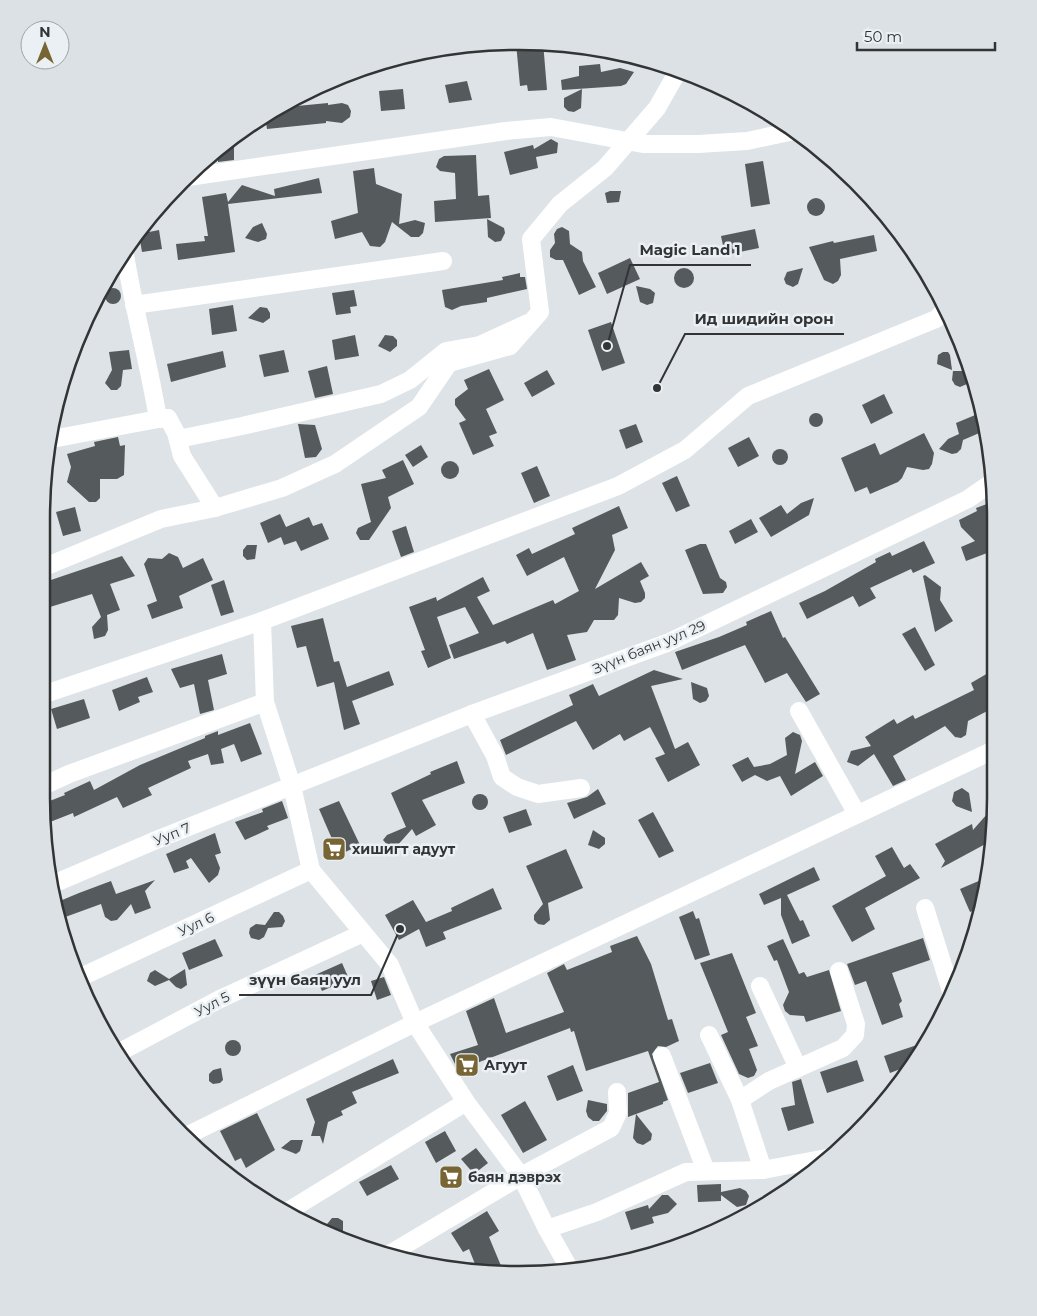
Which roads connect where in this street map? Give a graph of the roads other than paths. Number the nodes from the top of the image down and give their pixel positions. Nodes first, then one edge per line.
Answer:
1 (675, 77) edge
2 (783, 132) edge
3 (200, 175) edge
4 (443, 261) dead end
5 (126, 262) edge
6 (134, 304) junction
7 (940, 314) edge
8 (532, 321) junction
9 (158, 418) junction
10 (57, 438) edge
11 (178, 439) junction
12 (986, 487) edge
13 (215, 508) junction
14 (50, 565) edge
15 (262, 621) junction
16 (50, 692) edge
17 (265, 702) junction
18 (799, 711) dead end
19 (472, 714) junction
20 (987, 753) edge
21 (50, 783) edge
22 (292, 786) junction
23 (581, 788) dead end
24 (857, 814) junction
25 (311, 870) junction
26 (58, 882) edge
27 (925, 908) dead end
28 (363, 934) junction
29 (839, 971) dead end
30 (85, 975) edge
31 (948, 983) edge
32 (760, 986) dead end
33 (415, 1023) junction
34 (709, 1035) dead end
35 (124, 1050) edge
36 (662, 1056) dead end
37 (798, 1068) junction
38 (617, 1092) dead end
39 (740, 1100) junction
40 (466, 1102) junction
41 (192, 1133) edge
42 (815, 1160) edge
43 (762, 1170) junction
44 (706, 1171) junction
45 (521, 1176) junction
46 (293, 1208) edge
47 (546, 1229) junction
48 (397, 1250) edge
49 (566, 1263) edge

1 - 8 street
2 - 3 street
4 - 6 street
5 - 6 street
6 - 9 street
7 - 15 street
8 - 11 street
8 - 13 street
9 - 10 street
9 - 11 street
11 - 13 street
12 - 19 street, Зүүн баян уул 29
13 - 14 street
15 - 16 street
15 - 17 street
17 - 21 street
17 - 22 street
18 - 24 street
19 - 22 street, Зүүн баян уул 29
19 - 23 street
20 - 24 street
22 - 25 street
22 - 26 street, Ууп 7
24 - 33 street
25 - 28 street
25 - 30 street, Уул 6
27 - 31 street
28 - 33 street
28 - 35 street, Уул 5
29 - 37 street
32 - 37 street
33 - 40 street
33 - 41 street
34 - 39 street
36 - 44 street
37 - 39 street
38 - 45 street
39 - 43 street
40 - 45 street
40 - 46 street
42 - 43 street
43 - 44 street
44 - 47 street
45 - 47 street
45 - 48 street
47 - 49 street

